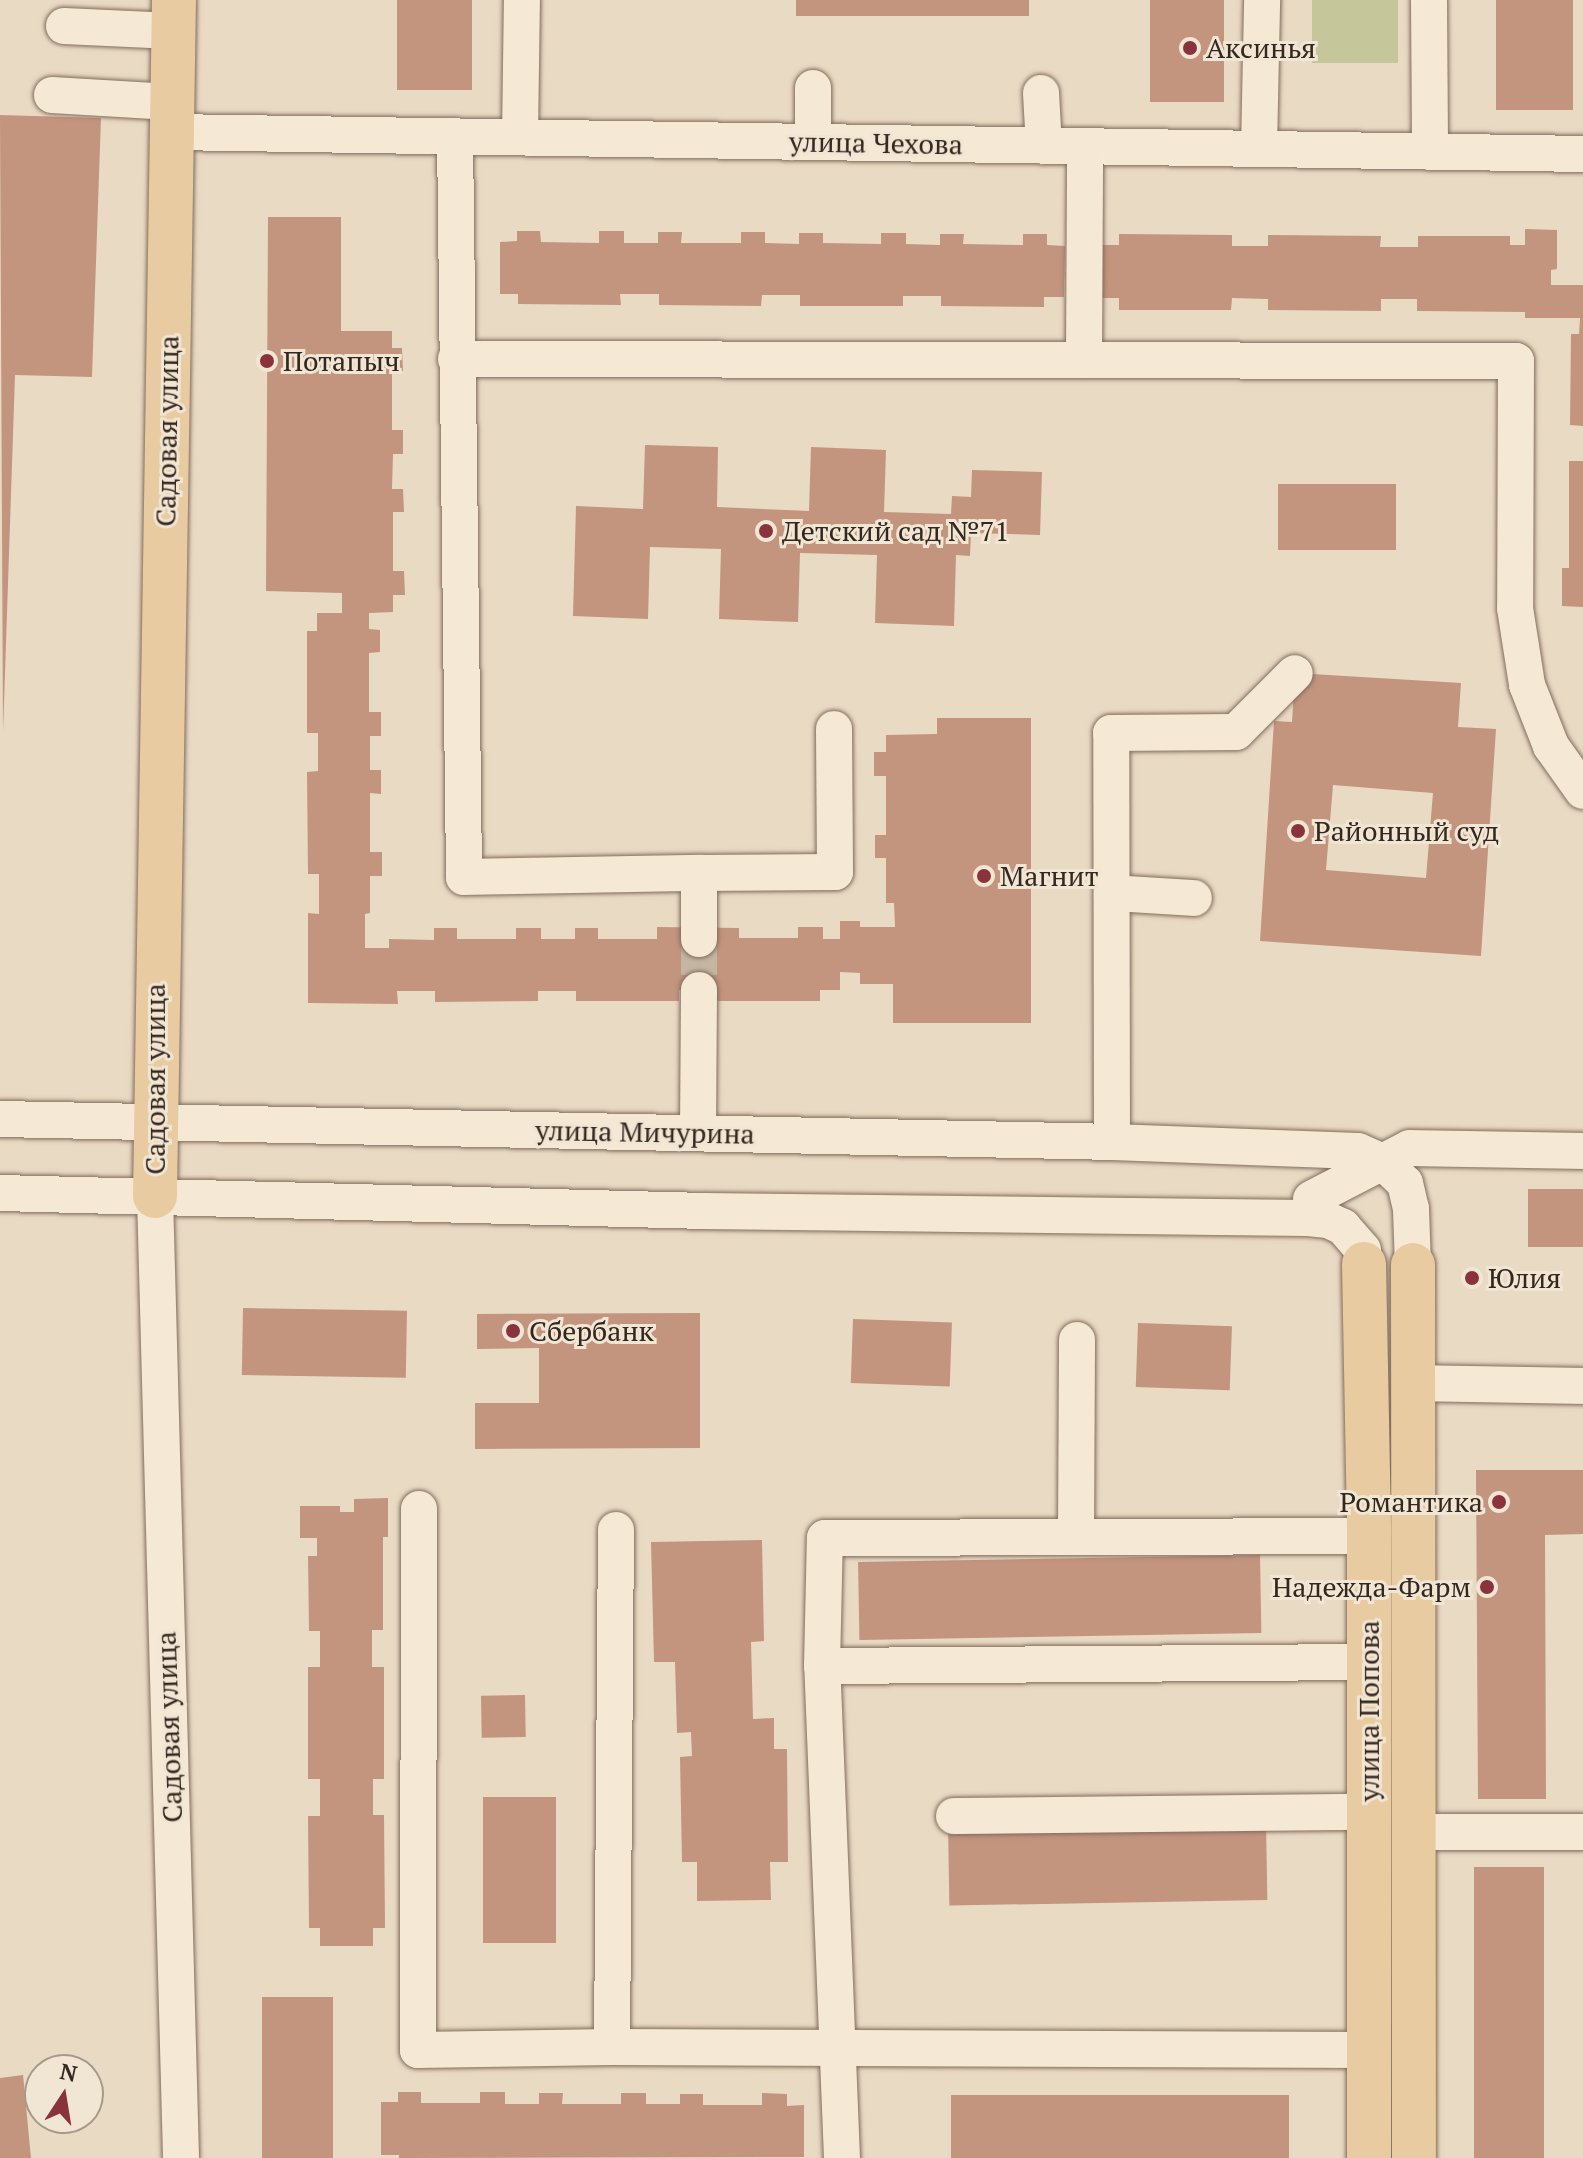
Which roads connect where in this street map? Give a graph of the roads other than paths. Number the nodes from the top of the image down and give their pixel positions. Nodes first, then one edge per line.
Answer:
1 (522, 0) edge
2 (1262, 0) edge
3 (1429, 0) edge
4 (173, 16) edge
5 (64, 26) dead end
6 (813, 88) dead end
7 (1041, 93) dead end
8 (52, 95) dead end
9 (170, 117) junction
10 (455, 136) junction
11 (520, 137) junction
12 (813, 142) junction
13 (1044, 146) junction
14 (1085, 147) junction
15 (1259, 149) junction
16 (1430, 152) junction
17 (1583, 154) edge
18 (456, 359) junction
19 (1084, 359) junction
20 (1295, 673) dead end
21 (834, 729) dead end
22 (1583, 791) edge
23 (699, 873) junction
24 (1112, 893) junction
25 (1194, 898) dead end
26 (699, 939) tunnel mouth
27 (699, 990) tunnel mouth
28 (0, 1119) edge
29 (154, 1122) junction
30 (698, 1133) junction
31 (1112, 1142) junction
32 (1290, 1149) junction
33 (1583, 1151) edge
34 (1383, 1162) junction
35 (0, 1193) edge
36 (155, 1196) junction
37 (1300, 1208) junction
38 (1364, 1264) joint
39 (1413, 1265) joint
40 (1077, 1340) dead end
41 (1414, 1383) junction
42 (1583, 1386) edge
43 (419, 1509) dead end
44 (616, 1530) dead end
45 (1369, 1536) junction
46 (1076, 1537) junction
47 (1370, 1662) junction
48 (822, 1666) junction
49 (1370, 1812) junction
50 (954, 1816) dead end
51 (1414, 1832) junction
52 (1583, 1832) edge
53 (612, 2047) junction
54 (839, 2047) junction
55 (1368, 2050) junction
56 (181, 2158) edge
57 (842, 2158) edge
58 (1369, 2158) edge
59 (1414, 2158) edge

1 - 11 street
2 - 15 street
3 - 16 street
4 - 5 street
4 - 9 main road, Садовая улица
6 - 12 street
7 - 13 street
8 - 9 street, улица Чехова
9 - 10 street, улица Чехова
9 - 29 main road, Садовая улица
10 - 11 street, улица Чехова
10 - 18 street
11 - 12 street, улица Чехова
12 - 13 street, улица Чехова
13 - 14 street, улица Чехова
14 - 15 street, улица Чехова
14 - 19 street
15 - 16 street, улица Чехова
16 - 17 street, улица Чехова
18 - 19 street
18 - 23 street
19 - 22 street
20 - 24 street
21 - 23 street
23 - 26 street
24 - 25 street
24 - 31 street
27 - 30 street
28 - 29 street, улица Мичурина
29 - 30 street, улица Мичурина
29 - 36 main road, Садовая улица
30 - 31 street, улица Мичурина
31 - 32 street, улица Мичурина
32 - 34 street, улица Мичурина
32 - 37 street
33 - 34 street
34 - 37 street
34 - 39 street
35 - 36 street
36 - 37 street
36 - 56 street, Садовая улица
37 - 38 street
38 - 45 main road, улица Попова
39 - 41 main road, улица Попова
40 - 46 street
41 - 42 street
41 - 51 main road, улица Попова
43 - 53 street
44 - 53 street
45 - 46 street
45 - 47 main road, улица Попова
46 - 48 street
47 - 48 street
47 - 49 main road, улица Попова
48 - 54 street
49 - 50 street
49 - 55 main road, улица Попова
51 - 52 street
51 - 59 main road, улица Попова
53 - 54 street
54 - 55 street
54 - 57 street
55 - 58 main road, улица Попова

